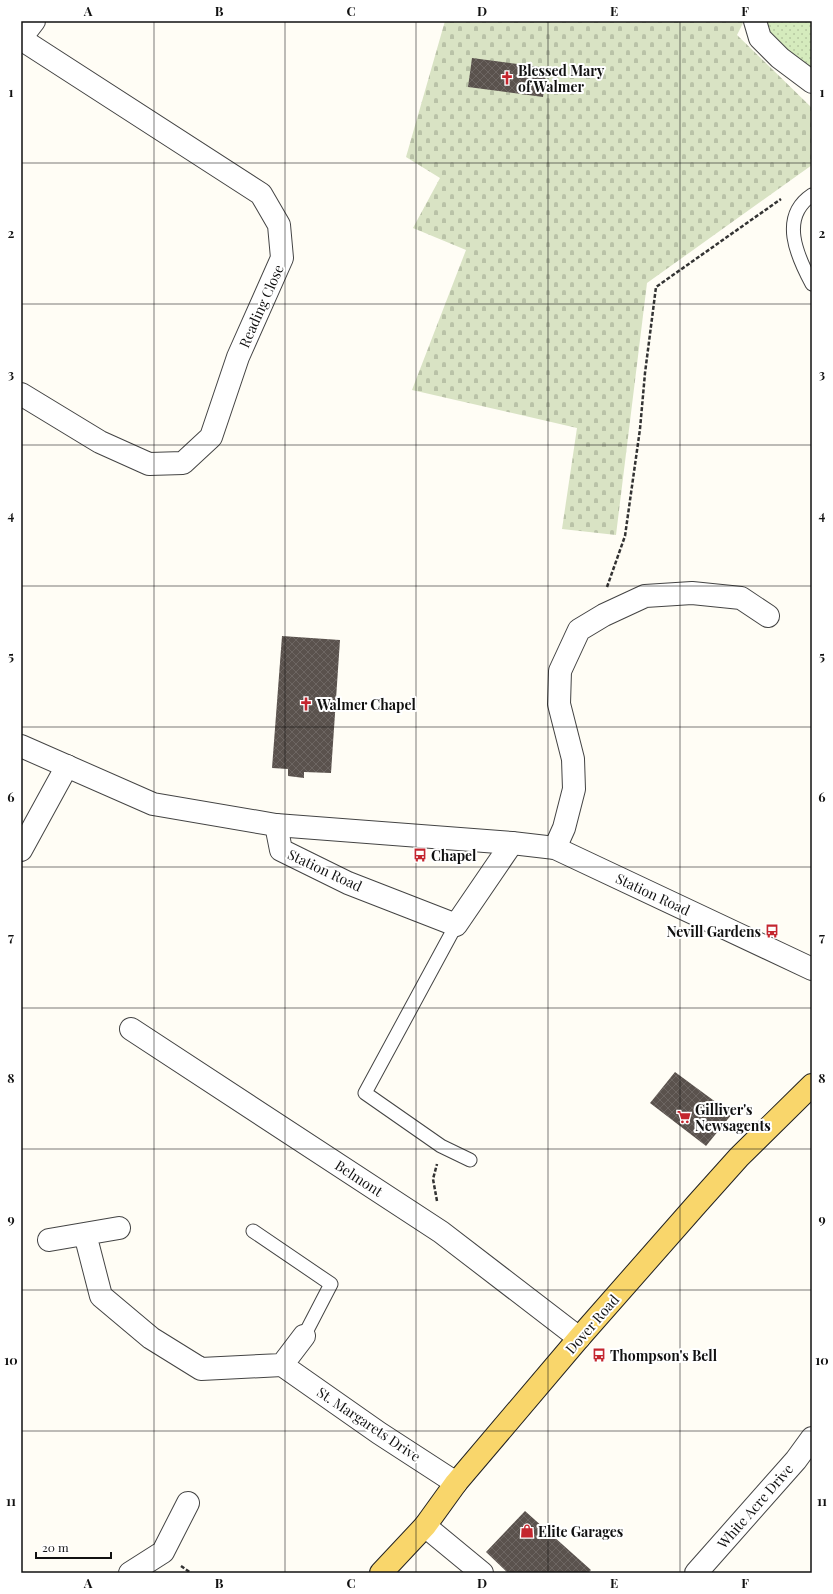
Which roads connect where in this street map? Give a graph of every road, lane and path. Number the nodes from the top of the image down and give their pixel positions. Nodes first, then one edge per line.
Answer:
1 (34, 21) edge
2 (755, 21) edge
3 (21, 38) edge
4 (812, 82) edge
5 (812, 195) edge
6 (786, 196) dead end
7 (812, 284) edge
8 (21, 394) edge
9 (604, 615) junction
10 (768, 616) dead end
11 (21, 746) edge
12 (67, 766) junction
13 (276, 824) junction
14 (512, 843) junction
15 (555, 848) junction
16 (21, 850) edge
17 (456, 926) junction
18 (812, 969) edge
19 (131, 1029) dead end
20 (812, 1085) edge
21 (441, 1146) junction
22 (470, 1160) dead end
23 (119, 1228) dead end
24 (253, 1231) dead end
25 (441, 1232) junction
26 (85, 1234) junction
27 (49, 1240) dead end
28 (304, 1336) joint
29 (579, 1338) junction
30 (282, 1364) junction
31 (812, 1438) edge
32 (456, 1483) junction
33 (188, 1503) dead end
34 (425, 1526) junction
35 (130, 1573) edge
36 (381, 1573) edge
37 (482, 1573) edge
38 (696, 1573) edge

1 - 3 street
2 - 4 street
3 - 8 street, Reading Close
5 - 7 lane
6 - 9 path
9 - 10 street
9 - 15 street
11 - 12 street, Station Road
12 - 13 street, Station Road
12 - 16 street
13 - 14 street, Station Road
13 - 17 street, Station Road
14 - 15 street, Station Road
14 - 17 street
15 - 18 street, Station Road
17 - 21 lane
19 - 25 street, Belmont
20 - 29 main road, Dover Road
21 - 22 lane
21 - 25 path
23 - 26 street
24 - 28 lane
25 - 29 street, Belmont
26 - 27 street
26 - 30 street
28 - 30 street
29 - 32 main road, Dover Road
30 - 32 street, St. Margarets Drive
31 - 38 street, White Acre Drive
32 - 34 main road, Dover Road
33 - 35 street
34 - 36 main road, Dover Road
34 - 37 street

